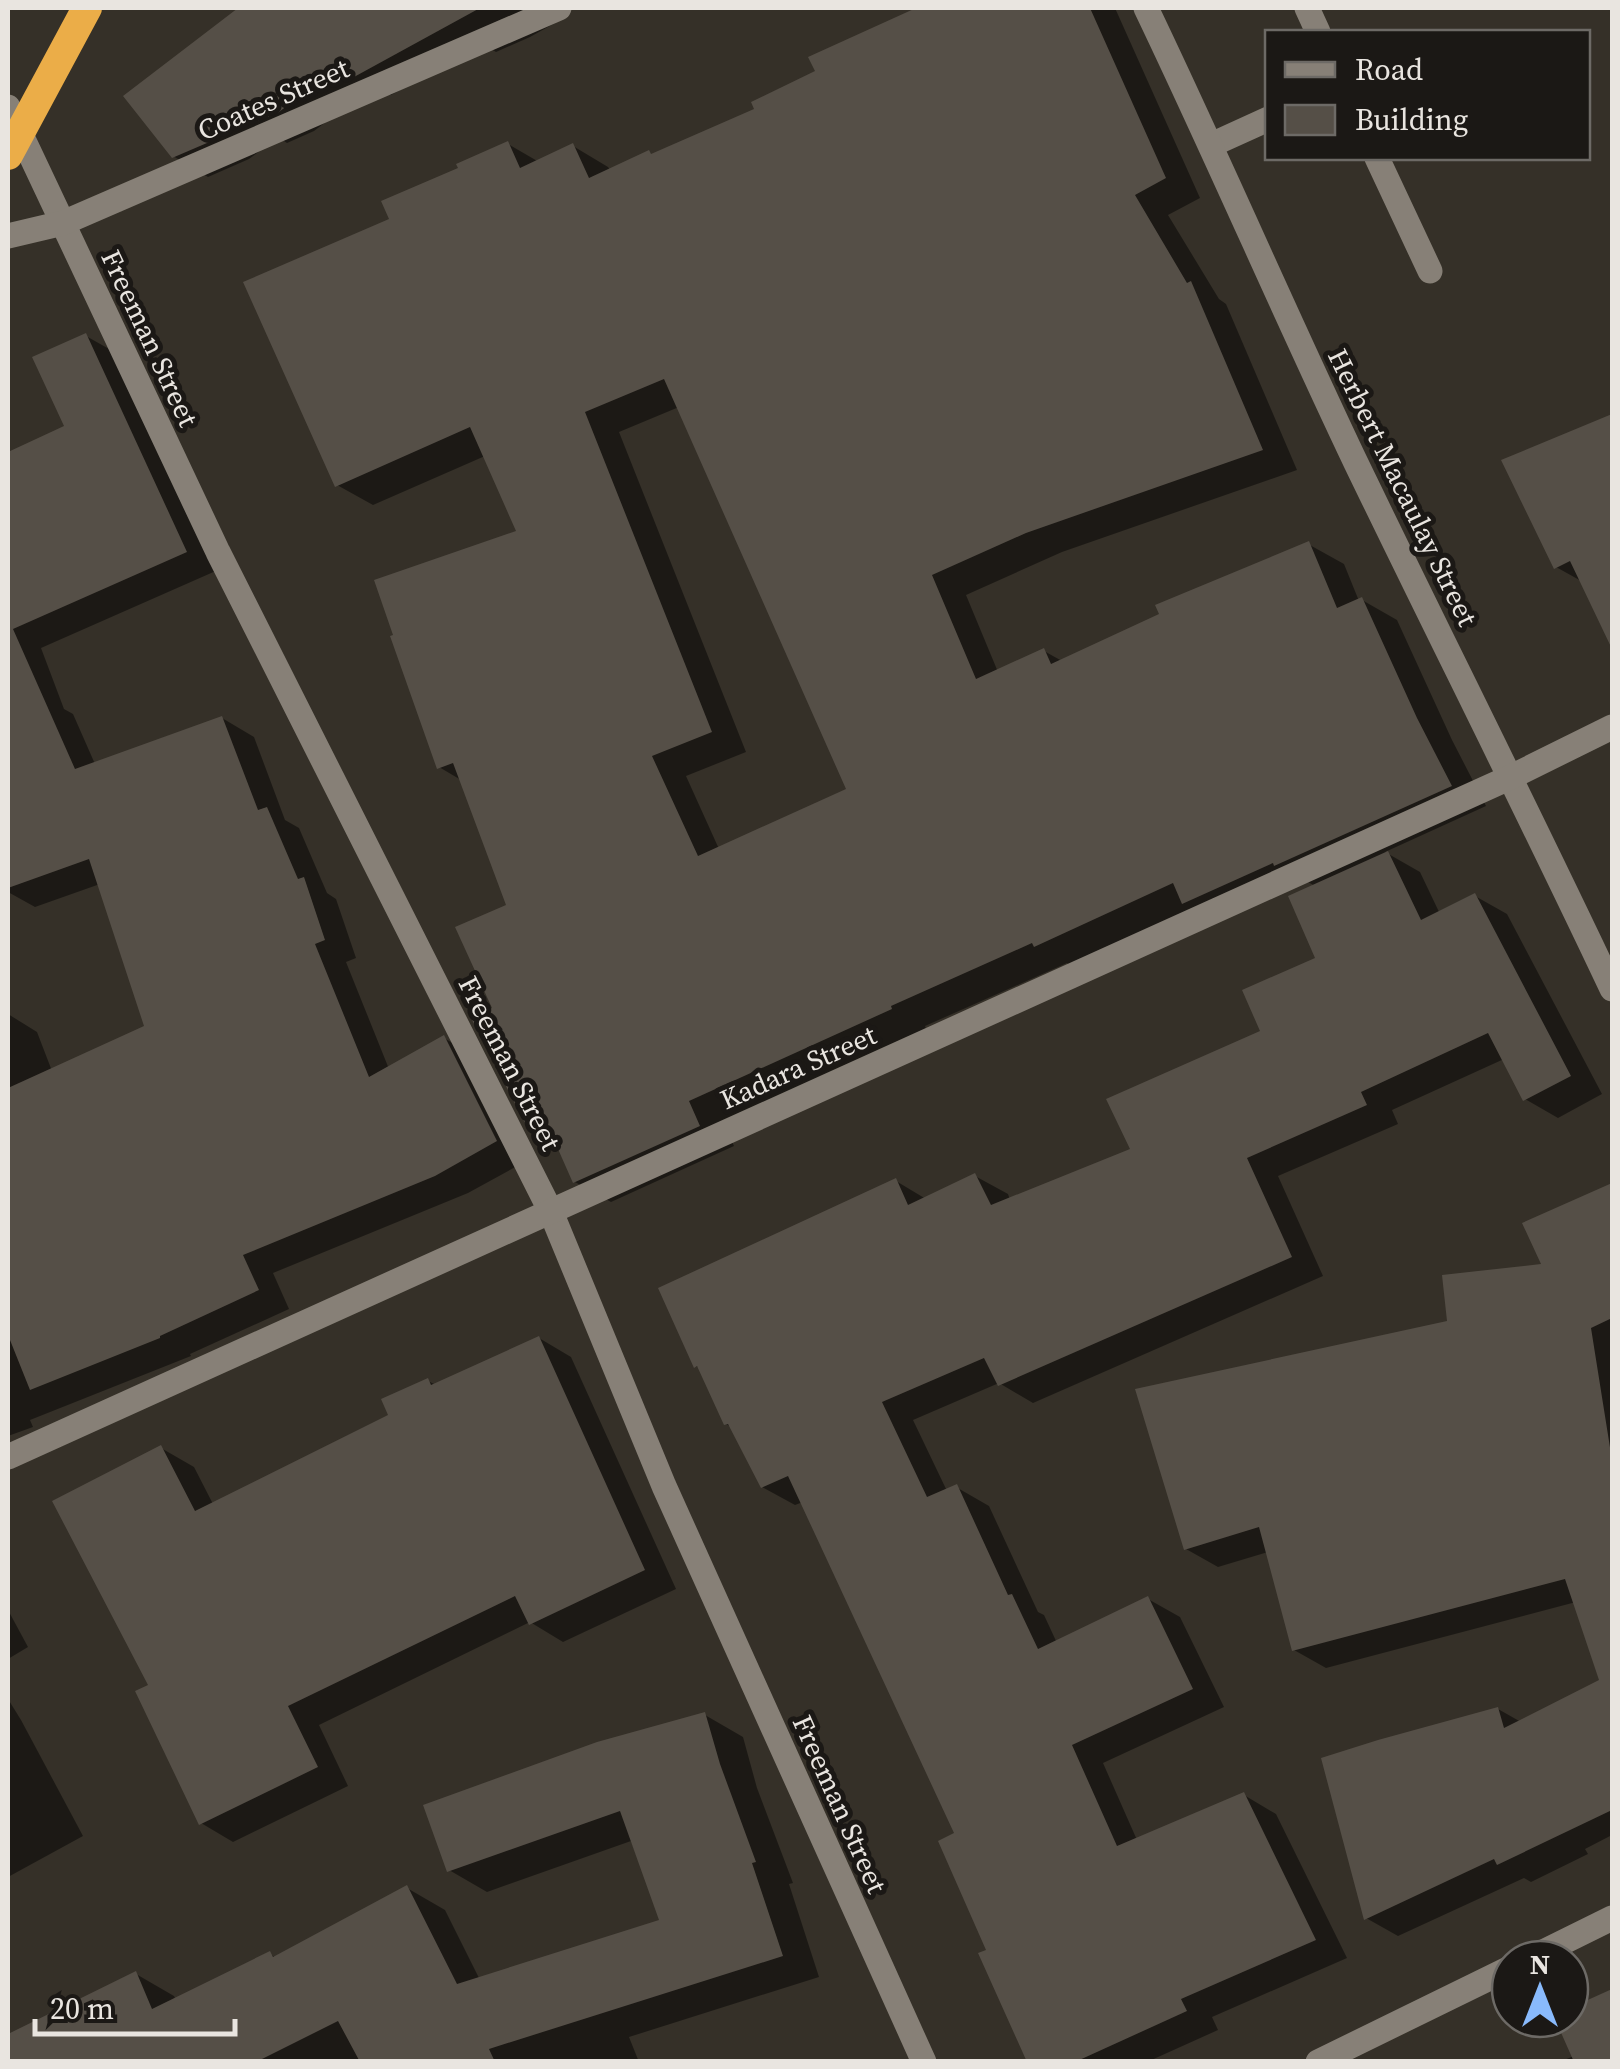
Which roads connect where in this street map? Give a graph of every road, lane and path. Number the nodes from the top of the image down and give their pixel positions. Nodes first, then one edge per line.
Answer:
1 (87, 8) edge
2 (558, 8) edge
3 (1146, 8) edge
4 (1265, 121) edge
5 (11, 132) edge
6 (1211, 144) junction
7 (1378, 160) edge
8 (63, 223) junction
9 (8, 236) edge
10 (1430, 271) dead end
11 (1612, 728) edge
12 (1511, 777) junction
13 (1612, 989) edge
14 (551, 1212) junction
15 (8, 1457) edge
16 (1612, 1918) edge
17 (1569, 1939) edge
18 (1490, 1978) edge
19 (924, 2062) edge
20 (1318, 2062) edge

1 - 5 highway
2 - 8 street, Coates Street
3 - 6 street, Herbert Macaulay Street
4 - 6 street
5 - 8 street, Freeman Street
6 - 12 street, Herbert Macaulay Street
7 - 10 street
8 - 9 street, Coates Street
8 - 14 street, Freeman Street
11 - 12 street, Kadara Street
12 - 13 street, Herbert Macaulay Street
12 - 14 street, Kadara Street
14 - 15 street, Kadara Street
14 - 19 street, Freeman Street
16 - 17 street
18 - 20 street

